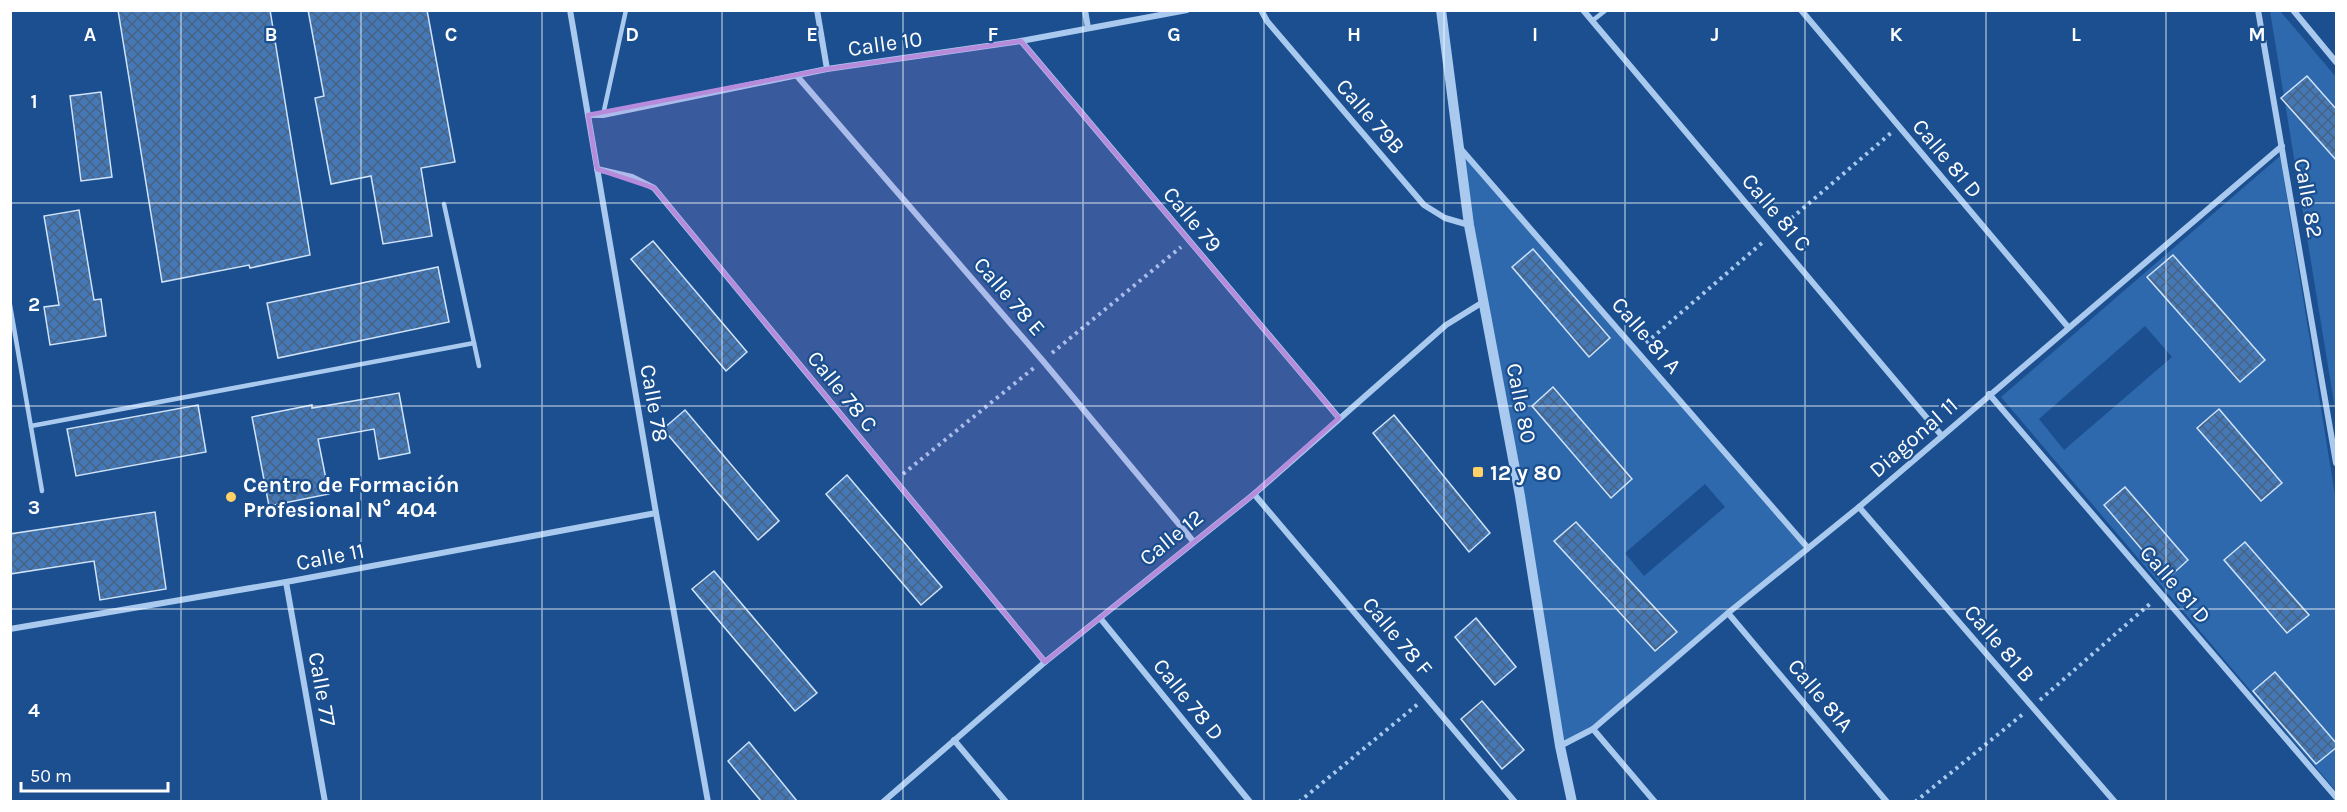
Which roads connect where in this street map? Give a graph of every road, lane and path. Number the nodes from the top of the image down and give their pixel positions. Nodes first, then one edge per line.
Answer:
1 (570, 10) edge
2 (626, 10) edge
3 (817, 10) edge
4 (1085, 10) edge
5 (1187, 10) edge
6 (1261, 10) edge
7 (1440, 10) edge
8 (1583, 10) edge
9 (1605, 10) edge
10 (1801, 10) edge
11 (2258, 10) edge
12 (2293, 10) edge
13 (1592, 21) junction
14 (1088, 28) junction
15 (1021, 41) junction
16 (2337, 62) edge
17 (827, 69) junction
18 (797, 76) junction
19 (588, 115) junction
20 (603, 115) junction
21 (1458, 146) junction
22 (2282, 146) junction
23 (597, 169) junction
24 (444, 204) dead end
25 (1469, 225) junction
26 (1483, 302) junction
27 (10, 305) edge
28 (2068, 327) junction
29 (474, 343) junction
30 (479, 366) dead end
31 (1989, 394) junction
32 (1339, 418) junction
33 (31, 426) junction
34 (1942, 436) junction
35 (2337, 463) edge
36 (42, 491) dead end
37 (1254, 494) junction
38 (1859, 507) junction
39 (656, 513) junction
40 (1193, 542) junction
41 (1808, 548) junction
42 (286, 582) junction
43 (1728, 613) junction
44 (1100, 618) junction
45 (10, 629) edge
46 (1045, 662) junction
47 (1426, 698) junction
48 (1593, 729) junction
49 (954, 740) junction
50 (1560, 746) junction
51 (2337, 797) edge
52 (325, 801) edge
53 (708, 801) edge
54 (883, 801) edge
55 (1006, 801) edge
56 (1250, 801) edge
57 (1299, 801) edge
58 (1515, 801) edge
59 (1572, 801) edge
60 (1655, 801) edge
61 (1887, 801) edge
62 (2115, 801) edge

1 - 19 street, Calle 78
2 - 20 lane
3 - 17 street
4 - 14 street
5 - 14 street, Calle 10
6 - 25 street, Calle 79B
7 - 21 street, Calle 80
8 - 13 street, Calle 81 C
9 - 13 lane
10 - 28 street, Calle 81 D
11 - 22 street, Calle 82
12 - 16 street
13 - 34 street, Calle 81 C
14 - 15 street, Calle 10
15 - 17 street, Calle 10
15 - 32 street, Calle 79
17 - 18 street, Calle 10
18 - 20 street, Calle 10
18 - 40 street, Calle 78 E
19 - 20 street, Calle 10
19 - 23 street, Calle 78
21 - 25 street, Calle 80
21 - 41 street, Calle 81 A
22 - 28 street, Diagonal 11
22 - 35 street, Calle 82
23 - 39 street, Calle 78
23 - 46 street, Calle 78 C
24 - 29 lane
25 - 26 street, Calle 80
26 - 32 street, Calle 12
26 - 50 street, Calle 80
27 - 33 lane
28 - 31 street, Diagonal 11
29 - 30 lane
29 - 33 lane
31 - 34 street, Diagonal 11
31 - 51 street, Calle 81 D
32 - 37 street, Calle 12
33 - 36 lane
34 - 38 street, Diagonal 11
37 - 40 street, Calle 12
37 - 47 street, Calle 78 F
38 - 41 street, Diagonal 11
38 - 62 street, Calle 81 B
39 - 42 street, Calle 11
39 - 53 street, Calle 78
40 - 44 street, Calle 12
41 - 43 street, Diagonal 11
42 - 45 street, Calle 11
42 - 52 street, Calle 77
43 - 48 street, Diagonal 11
43 - 61 street, Calle 81A
44 - 46 street, Calle 12
44 - 56 street, Calle 78 D
46 - 49 street, Calle 12
47 - 57 path
47 - 58 street, Calle 78 F
48 - 50 street, Diagonal 11
48 - 60 street
49 - 54 street, Calle 12
49 - 55 street
50 - 59 street, Calle 80

